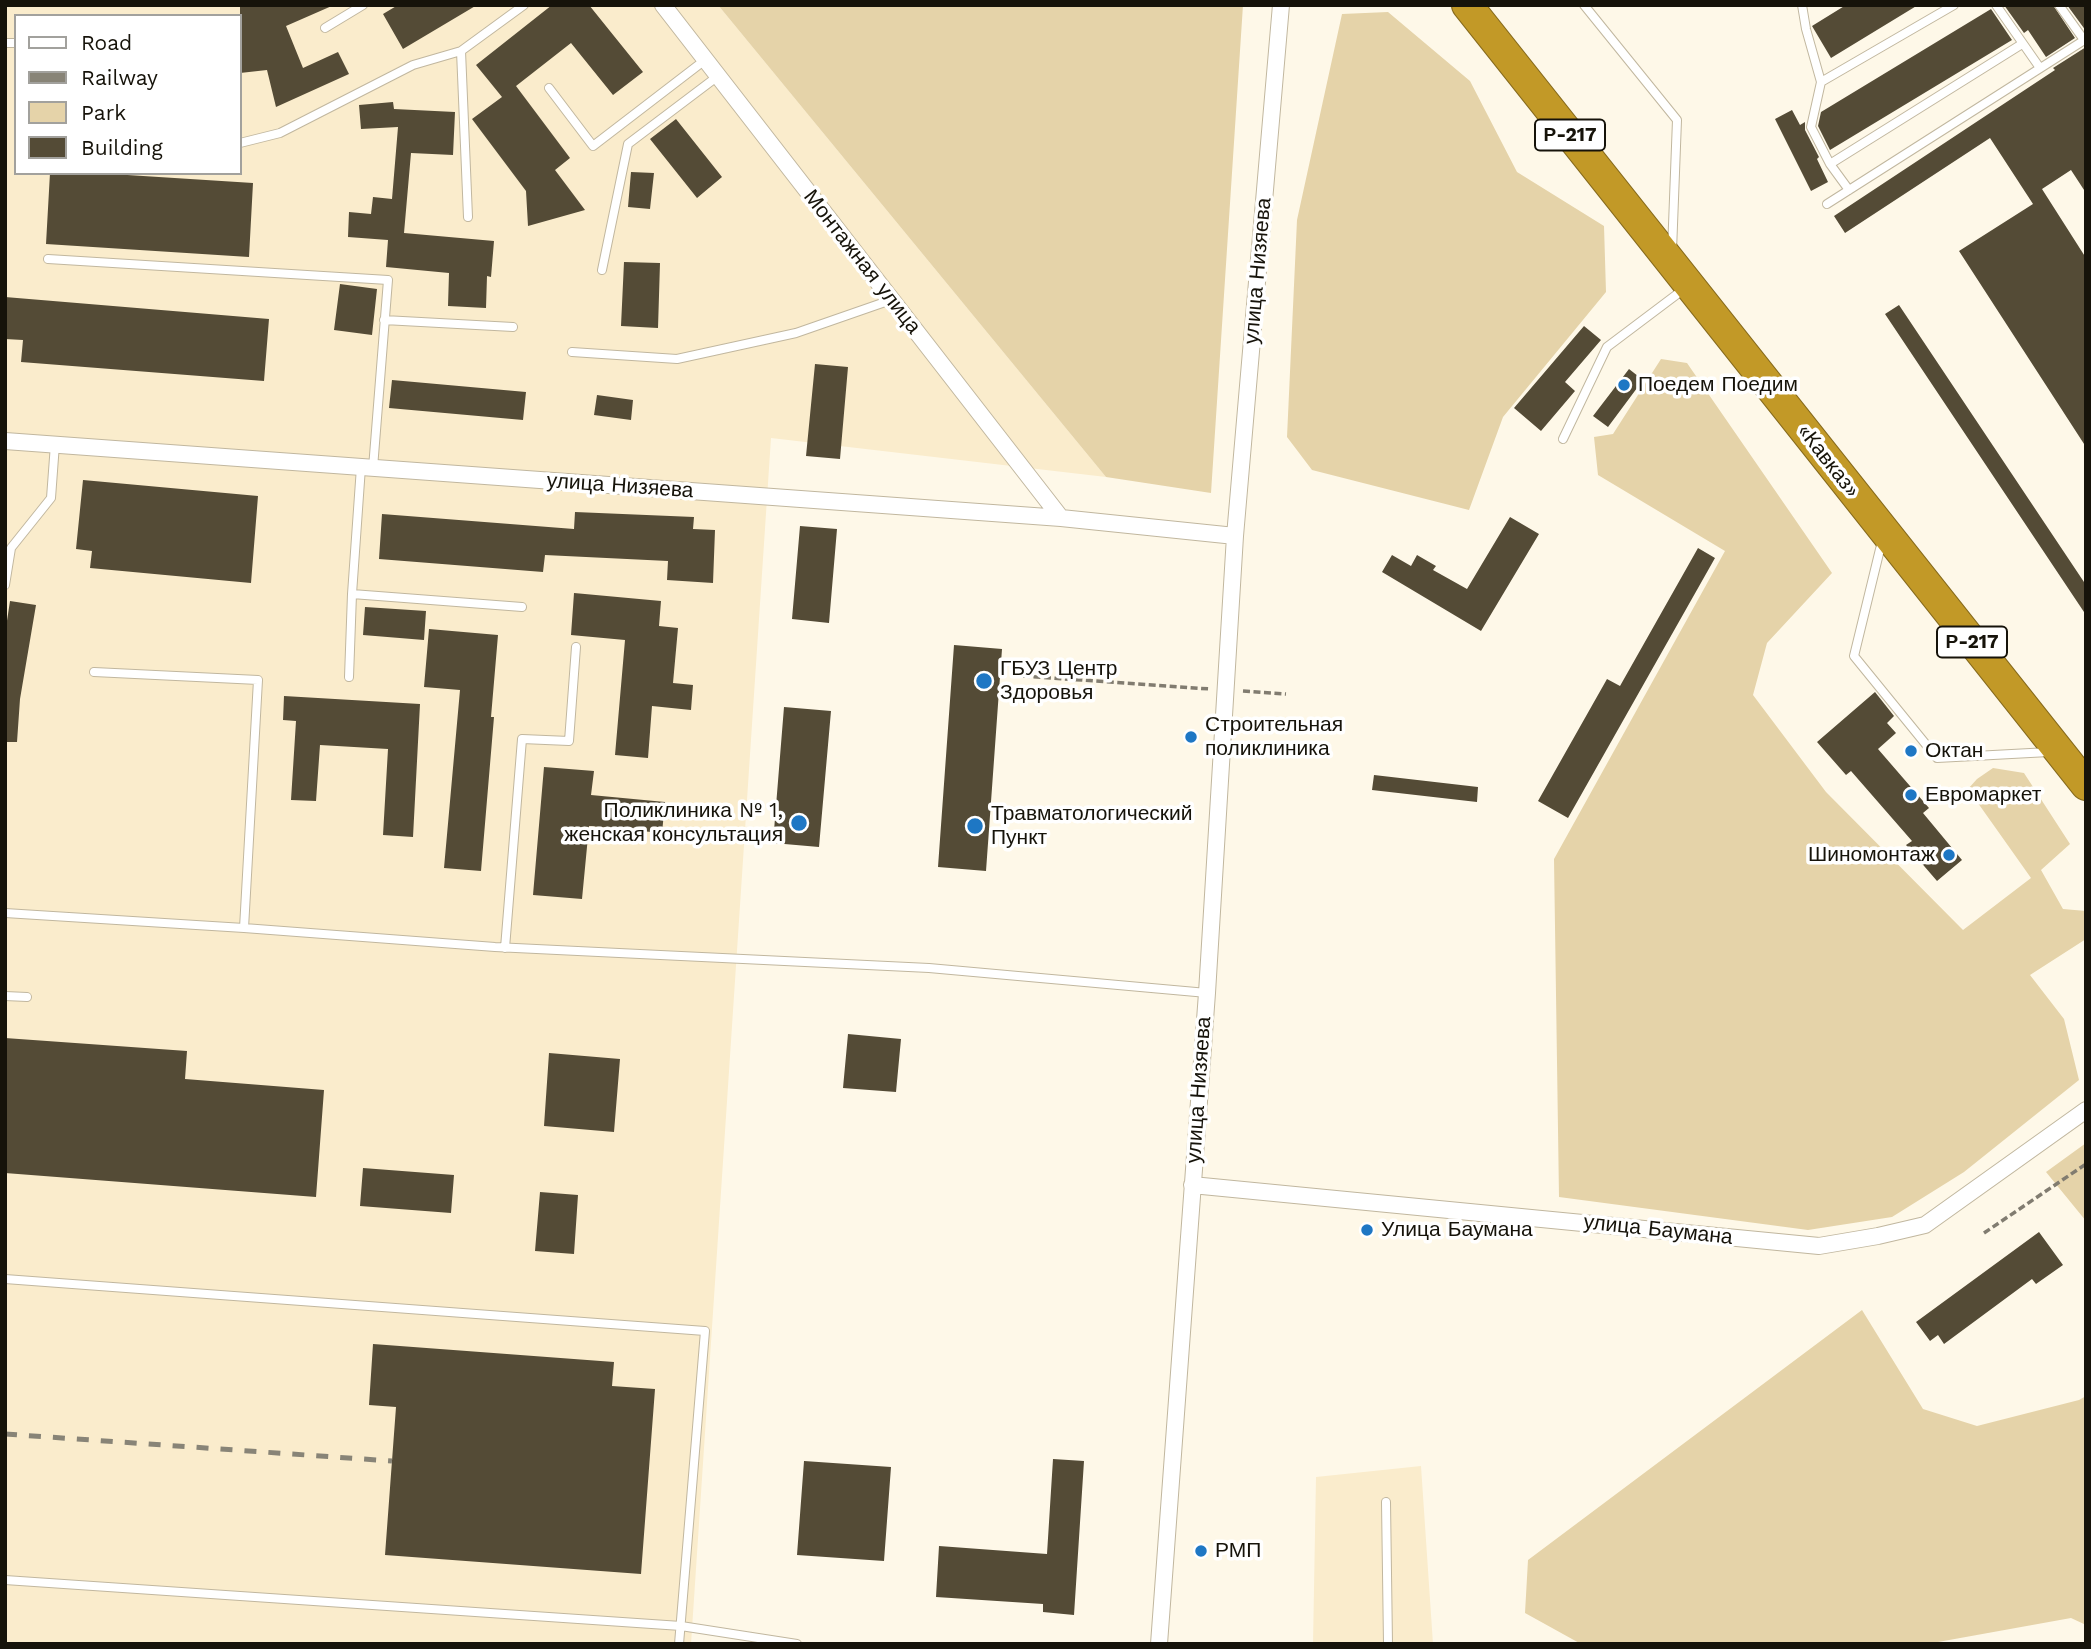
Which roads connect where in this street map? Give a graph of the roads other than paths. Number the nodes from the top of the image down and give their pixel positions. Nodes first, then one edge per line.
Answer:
1 (363, 5) edge
2 (524, 5) edge
3 (663, 5) edge
4 (1281, 5) edge
5 (1467, 5) edge
6 (1584, 5) edge
7 (1954, 5) edge
8 (1996, 5) edge
9 (2059, 5) edge
10 (1805, 6) edge
11 (325, 28) dead end
12 (2085, 40) edge
13 (2022, 44) junction
14 (461, 51) junction
15 (705, 60) junction
16 (2039, 68) junction
17 (718, 76) junction
18 (1821, 82) junction
19 (549, 88) dead end
20 (242, 142) edge
21 (1830, 164) junction
22 (1849, 190) junction
23 (1828, 204) dead end
24 (468, 217) dead end
25 (48, 259) dead end
26 (602, 270) dead end
27 (1680, 275) junction
28 (891, 300) junction
29 (384, 320) junction
30 (513, 327) dead end
31 (572, 352) dead end
32 (1563, 439) dead end
33 (5, 441) edge
34 (55, 444) junction
35 (367, 468) junction
36 (1061, 519) junction
37 (1884, 532) junction
38 (1235, 536) junction
39 (5, 585) edge
40 (352, 594) junction
41 (522, 607) dead end
42 (576, 647) dead end
43 (94, 672) dead end
44 (349, 677) dead end
45 (2059, 751) junction
46 (2086, 785) edge
47 (5, 913) edge
48 (244, 928) junction
49 (505, 948) junction
50 (1207, 993) junction
51 (5, 996) edge
52 (27, 997) dead end
53 (2086, 1110) edge
54 (1192, 1185) junction
55 (5, 1279) edge
56 (1386, 1502) dead end
57 (5, 1580) edge
58 (681, 1626) junction
59 (679, 1644) edge
60 (797, 1644) edge
61 (1159, 1644) edge
62 (1388, 1644) edge

1 - 11 lane
2 - 14 lane
3 - 15 street, Монтажная улица
4 - 38 street, улица Низяева
5 - 27 highway, «Кавказ» / Р-217
6 - 27 lane
7 - 18 lane
8 - 13 lane
9 - 12 lane
10 - 18 lane
12 - 16 lane
13 - 16 lane
13 - 21 lane
14 - 20 lane
14 - 24 lane
15 - 17 street, Монтажная улица
15 - 19 lane
16 - 22 lane
17 - 26 lane
17 - 28 street, Монтажная улица
18 - 21 lane
21 - 22 lane
22 - 23 lane
25 - 29 lane
27 - 32 lane
27 - 37 highway, «Кавказ» / Р-217
28 - 31 lane
28 - 36 street, Монтажная улица
29 - 30 lane
29 - 35 lane
33 - 34 street, улица Низяева
34 - 35 street, улица Низяева
34 - 39 lane
35 - 36 street, улица Низяева
35 - 40 lane
36 - 38 street, улица Низяева
37 - 45 highway, «Кавказ» / Р-217
37 - 45 lane
38 - 50 street, улица Низяева
40 - 41 lane
40 - 44 lane
42 - 49 lane
43 - 48 lane
45 - 46 highway, «Кавказ» / Р-217
47 - 48 lane
48 - 49 lane
49 - 50 lane
50 - 54 street, улица Низяева
51 - 52 lane
53 - 54 street, улица Баумана
54 - 61 street, улица Низяева
55 - 58 lane
56 - 62 lane
57 - 58 lane
58 - 59 lane
58 - 60 lane

